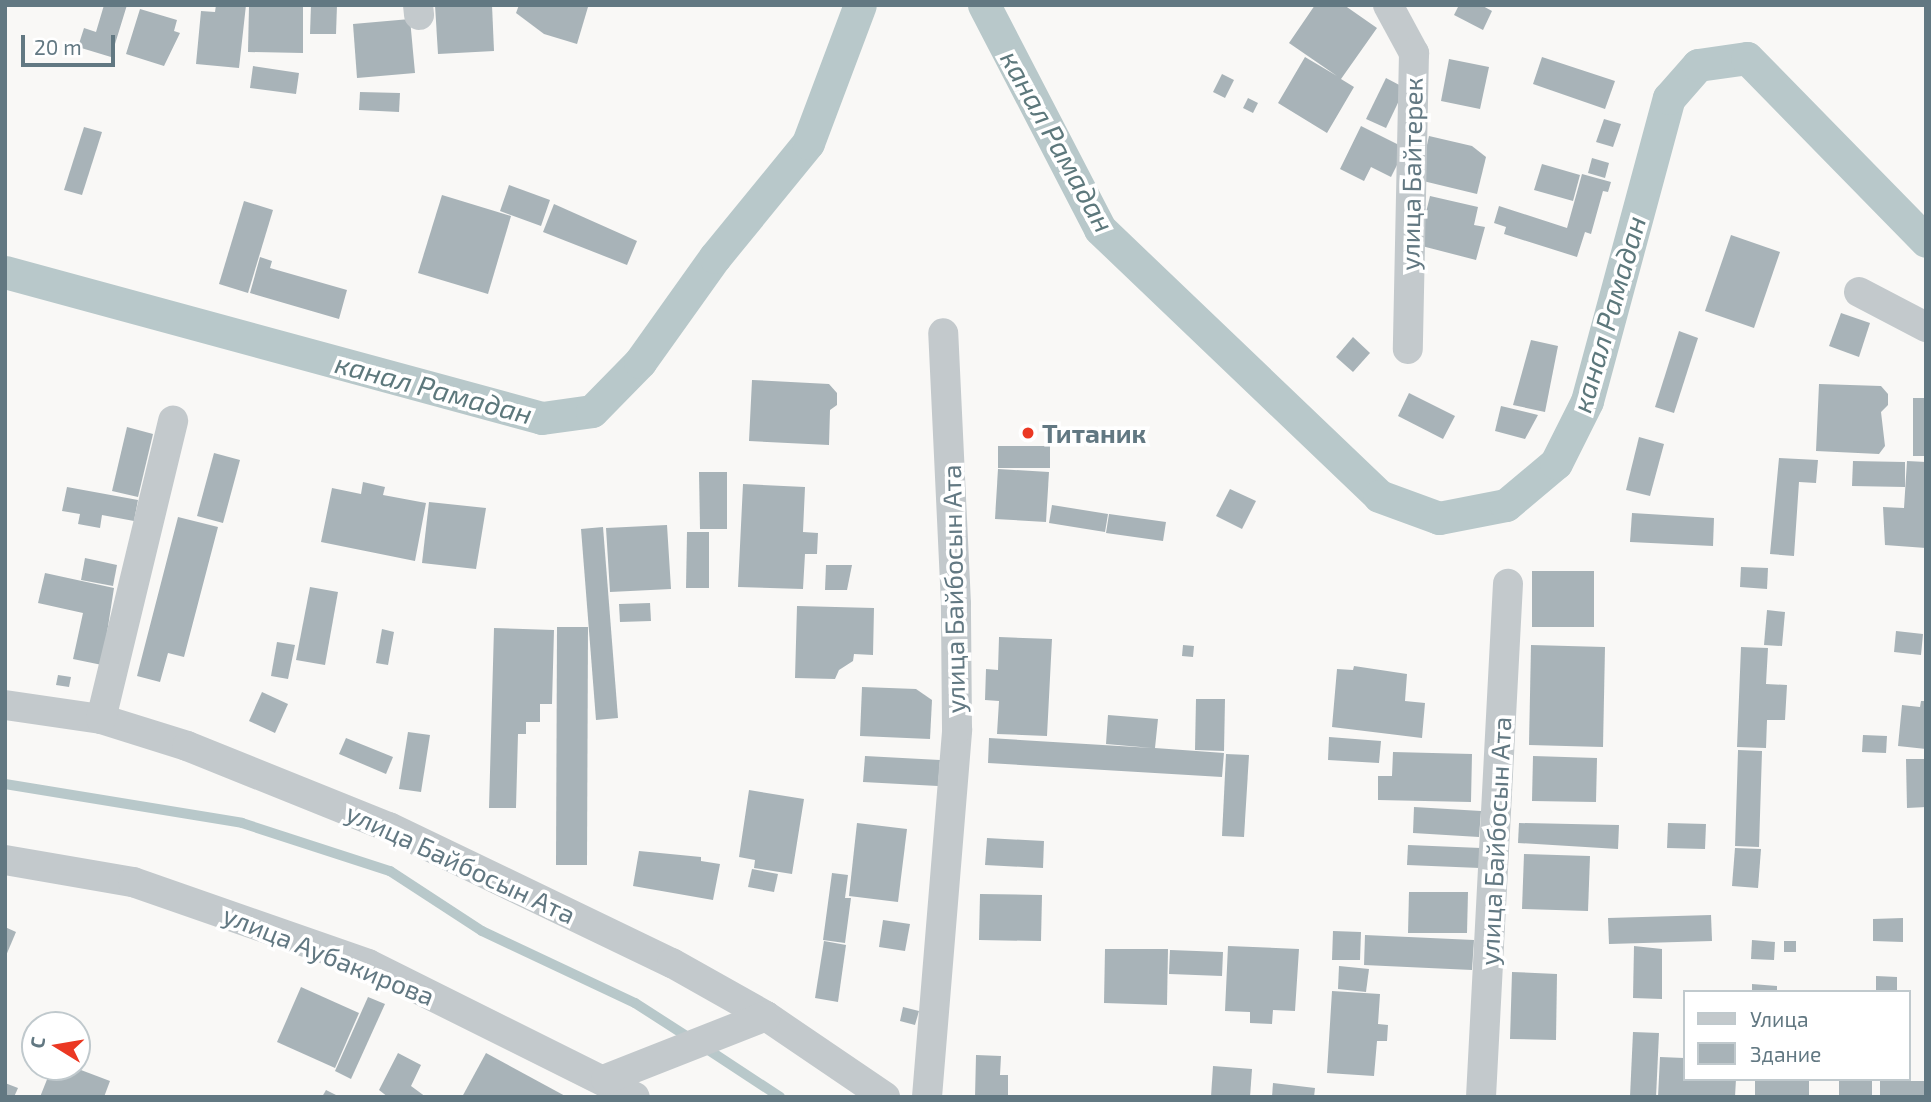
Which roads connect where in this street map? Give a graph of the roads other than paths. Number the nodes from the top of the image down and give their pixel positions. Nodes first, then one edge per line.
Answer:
1 (1388, 5) edge
2 (1860, 292) dead end
3 (1926, 327) edge
4 (943, 333) dead end
5 (1408, 349) dead end
6 (173, 421) dead end
7 (1508, 584) dead end
8 (5, 705) edge
9 (102, 719) junction
10 (5, 860) edge
11 (766, 1016) junction
12 (606, 1079) junction
13 (635, 1097) edge
14 (885, 1097) edge
15 (927, 1097) edge
16 (1481, 1097) edge

1 - 5 street, улица Байтерек
2 - 3 street
4 - 15 street, улица Байбосын Ата
6 - 9 street
7 - 16 street, улица Байбосын Ата
8 - 9 street, улица Байбосын Ата
9 - 11 street, улица Байбосын Ата
10 - 12 street, улица Аубакирова
11 - 12 street
11 - 14 street, улица Байбосын Ата
12 - 13 street, улица Аубакирова

